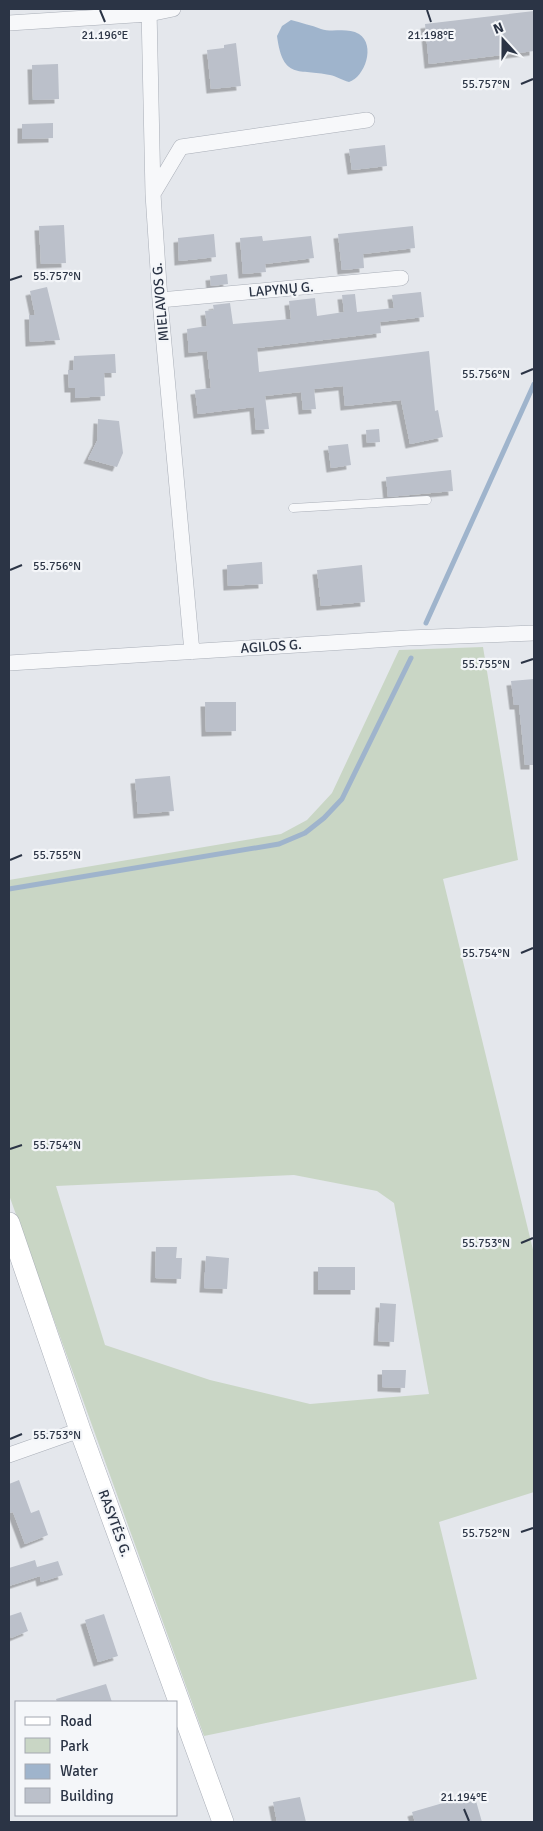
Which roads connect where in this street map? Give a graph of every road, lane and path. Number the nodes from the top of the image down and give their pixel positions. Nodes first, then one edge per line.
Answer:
1 (173, 9) edge
2 (149, 11) edge
3 (9, 23) edge
4 (367, 120) dead end
5 (153, 194) junction
6 (401, 278) dead end
7 (160, 300) junction
8 (427, 500) dead end
9 (293, 508) dead end
10 (534, 633) edge
11 (192, 652) junction
12 (9, 663) edge
13 (9, 1223) edge
14 (80, 1430) junction
15 (9, 1455) edge
16 (223, 1822) edge

1 - 2 street
2 - 3 street
2 - 5 street, MIELAVOS G.
4 - 5 street
5 - 7 street, MIELAVOS G.
6 - 7 street, LAPYNŲ G.
7 - 11 street, MIELAVOS G.
8 - 9 lane
10 - 11 street, AGILOS G.
11 - 12 street, AGILOS G.
13 - 14 main road, RASYTĖS G.
14 - 15 street
14 - 16 main road, RASYTĖS G.

